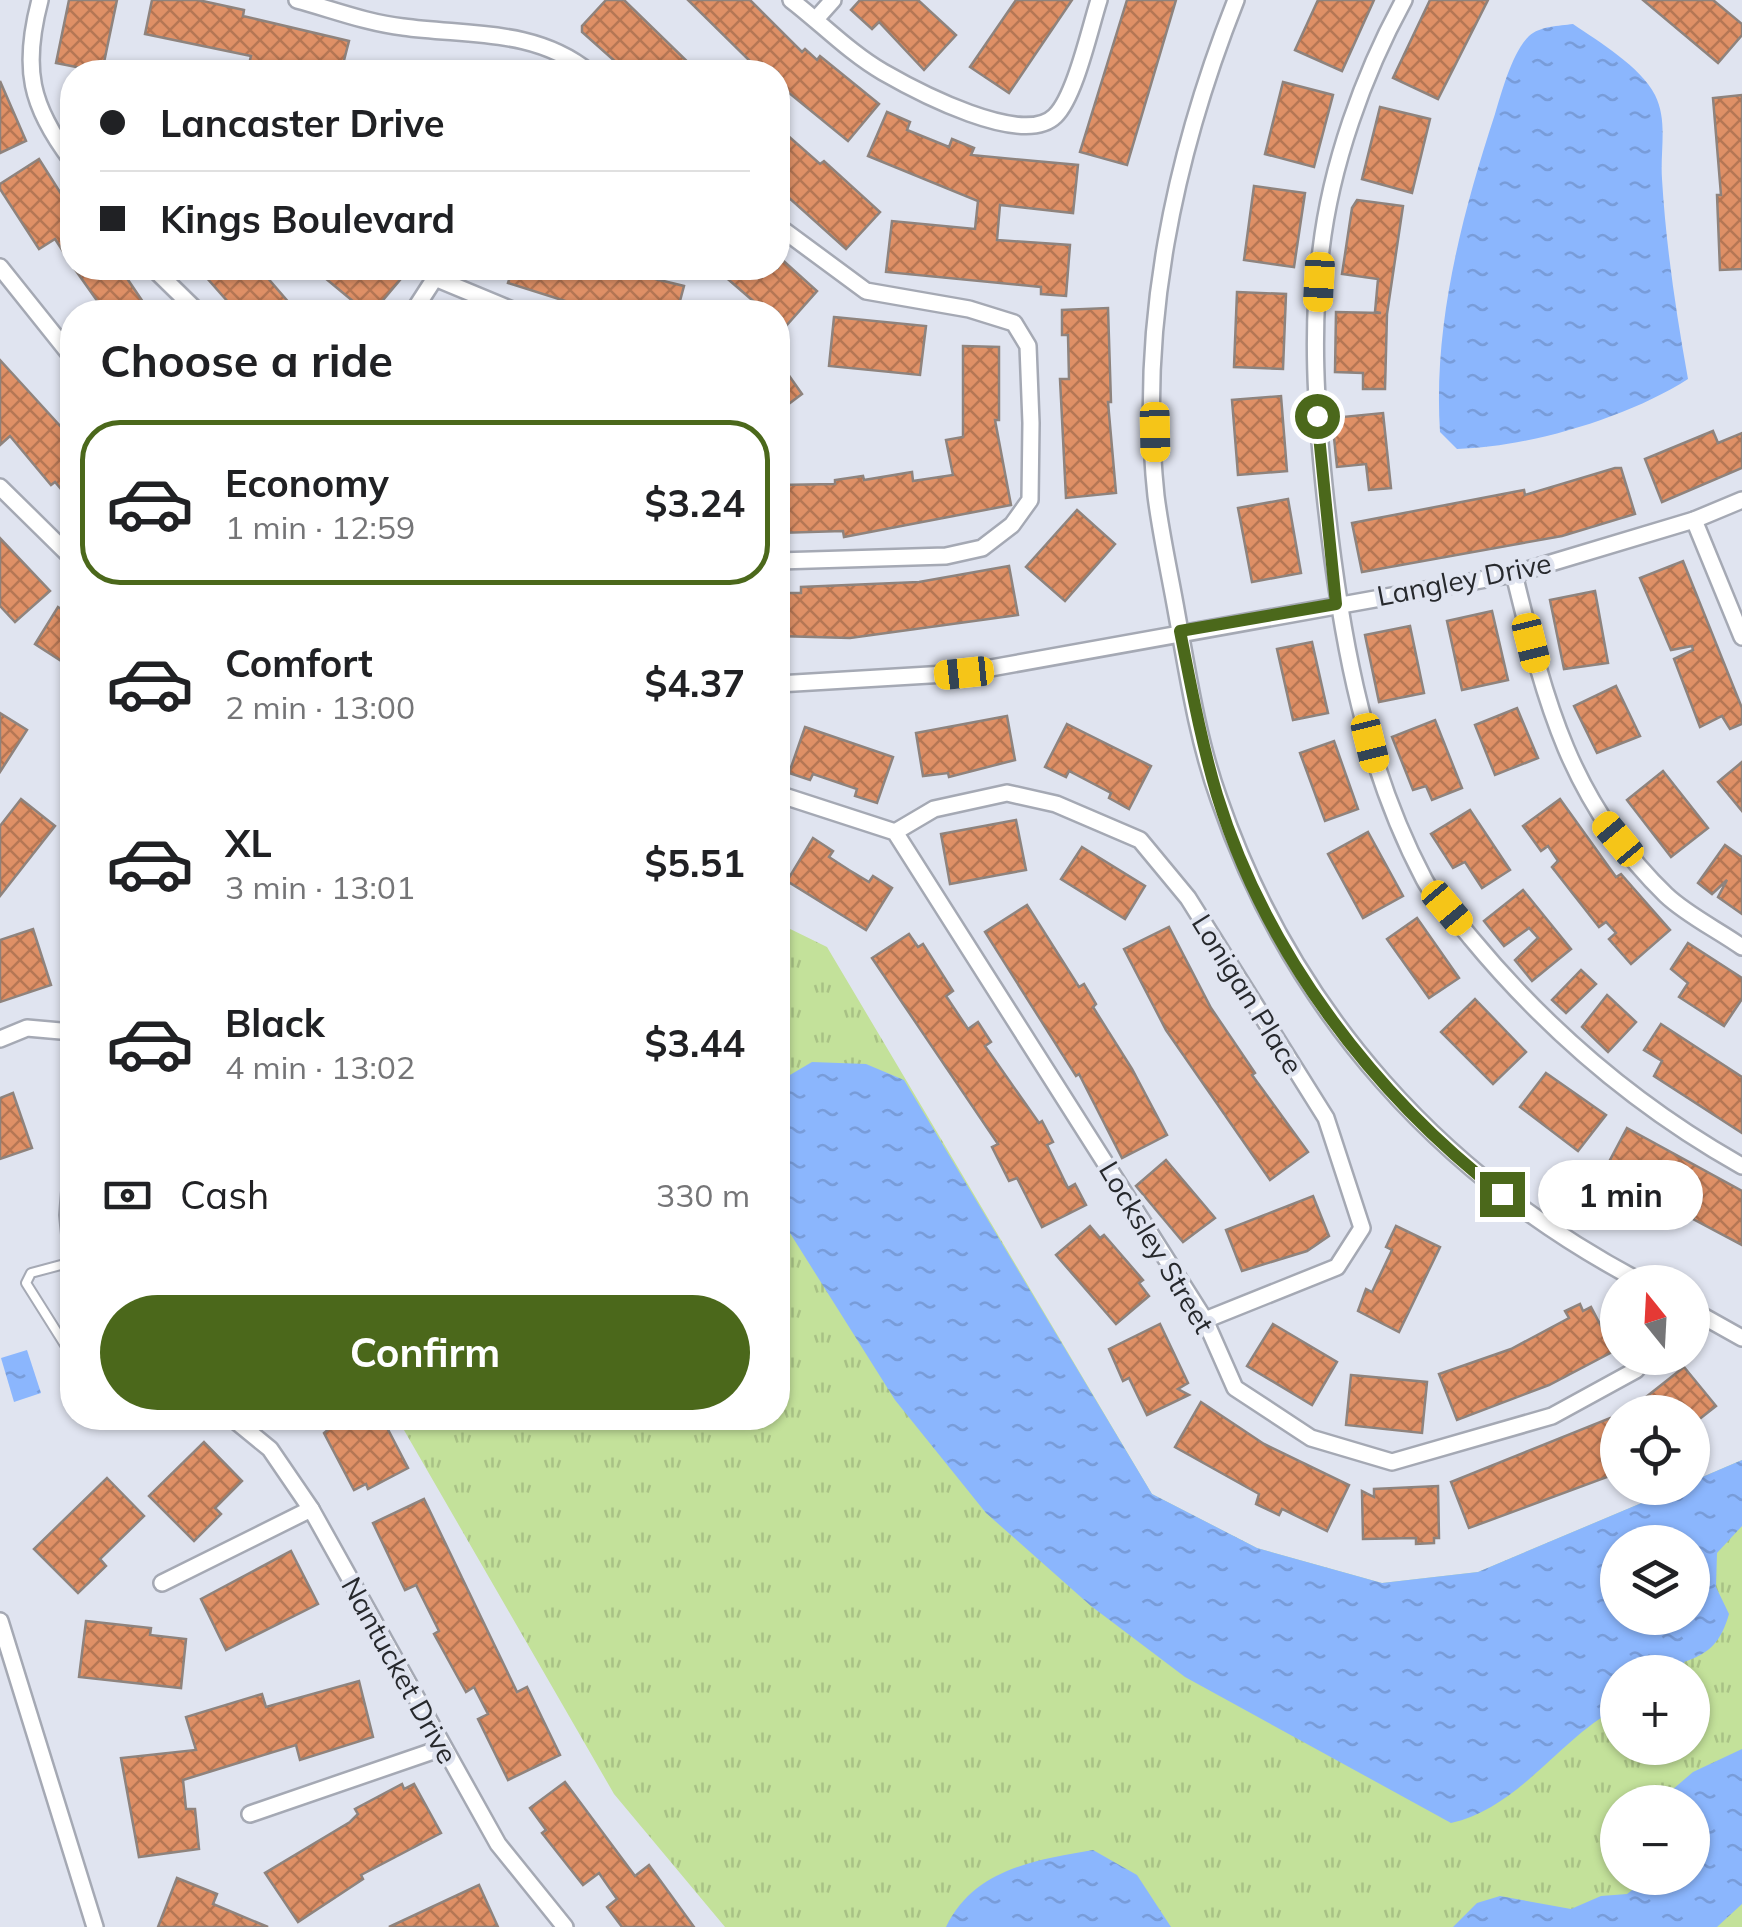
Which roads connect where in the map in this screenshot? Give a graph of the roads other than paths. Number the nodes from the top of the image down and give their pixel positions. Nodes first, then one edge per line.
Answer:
1 (40, 0) edge
2 (296, 0) edge
3 (791, 0) edge
4 (832, 0) edge
5 (1099, 0) edge
6 (1236, 0) edge
7 (1404, 0) edge
8 (816, 20) junction
9 (574, 60) edge
10 (60, 145) edge
11 (790, 235) edge
12 (0, 267) edge
13 (165, 280) edge
14 (446, 280) edge
15 (186, 300) edge
16 (490, 300) edge
17 (60, 342) edge
18 (0, 486) edge
19 (1742, 500) edge
20 (1694, 520) junction
21 (60, 546) edge
22 (790, 561) edge
23 (1514, 574) junction
24 (1336, 604) junction
25 (1180, 631) junction
26 (1742, 638) edge
27 (790, 683) edge
28 (790, 798) edge
29 (896, 832) junction
30 (1742, 946) edge
31 (60, 1031) edge
32 (0, 1039) edge
33 (1742, 1166) edge
34 (60, 1265) edge
35 (1613, 1265) edge
36 (1206, 1320) junction
37 (1710, 1320) edge
38 (60, 1337) edge
39 (1742, 1338) edge
40 (1627, 1375) edge
41 (247, 1430) edge
42 (311, 1509) junction
43 (162, 1583) dead end
44 (0, 1621) edge
45 (442, 1748) junction
46 (250, 1814) dead end
47 (95, 1927) edge
48 (566, 1927) edge

1 - 10 street
2 - 9 street
3 - 8 street
4 - 8 street
5 - 8 street
6 - 25 street
7 - 24 street
11 - 22 street
12 - 17 street
13 - 15 street
14 - 16 street
18 - 21 street
19 - 20 street, Langley Drive
20 - 23 street, Langley Drive
20 - 26 street
23 - 24 street, Langley Drive
23 - 30 street
24 - 25 street, Langley Drive
24 - 33 street
25 - 27 street, Langley Drive
25 - 35 street
28 - 29 street
29 - 36 street, Locksley Street
29 - 36 street, Lonigan Place
31 - 32 street
34 - 38 lane
36 - 40 street, Locksley Street
37 - 39 street
41 - 42 street, Nantucket Drive
42 - 43 street
42 - 45 street, Nantucket Drive
44 - 47 street
45 - 46 street
45 - 48 street, Nantucket Drive

